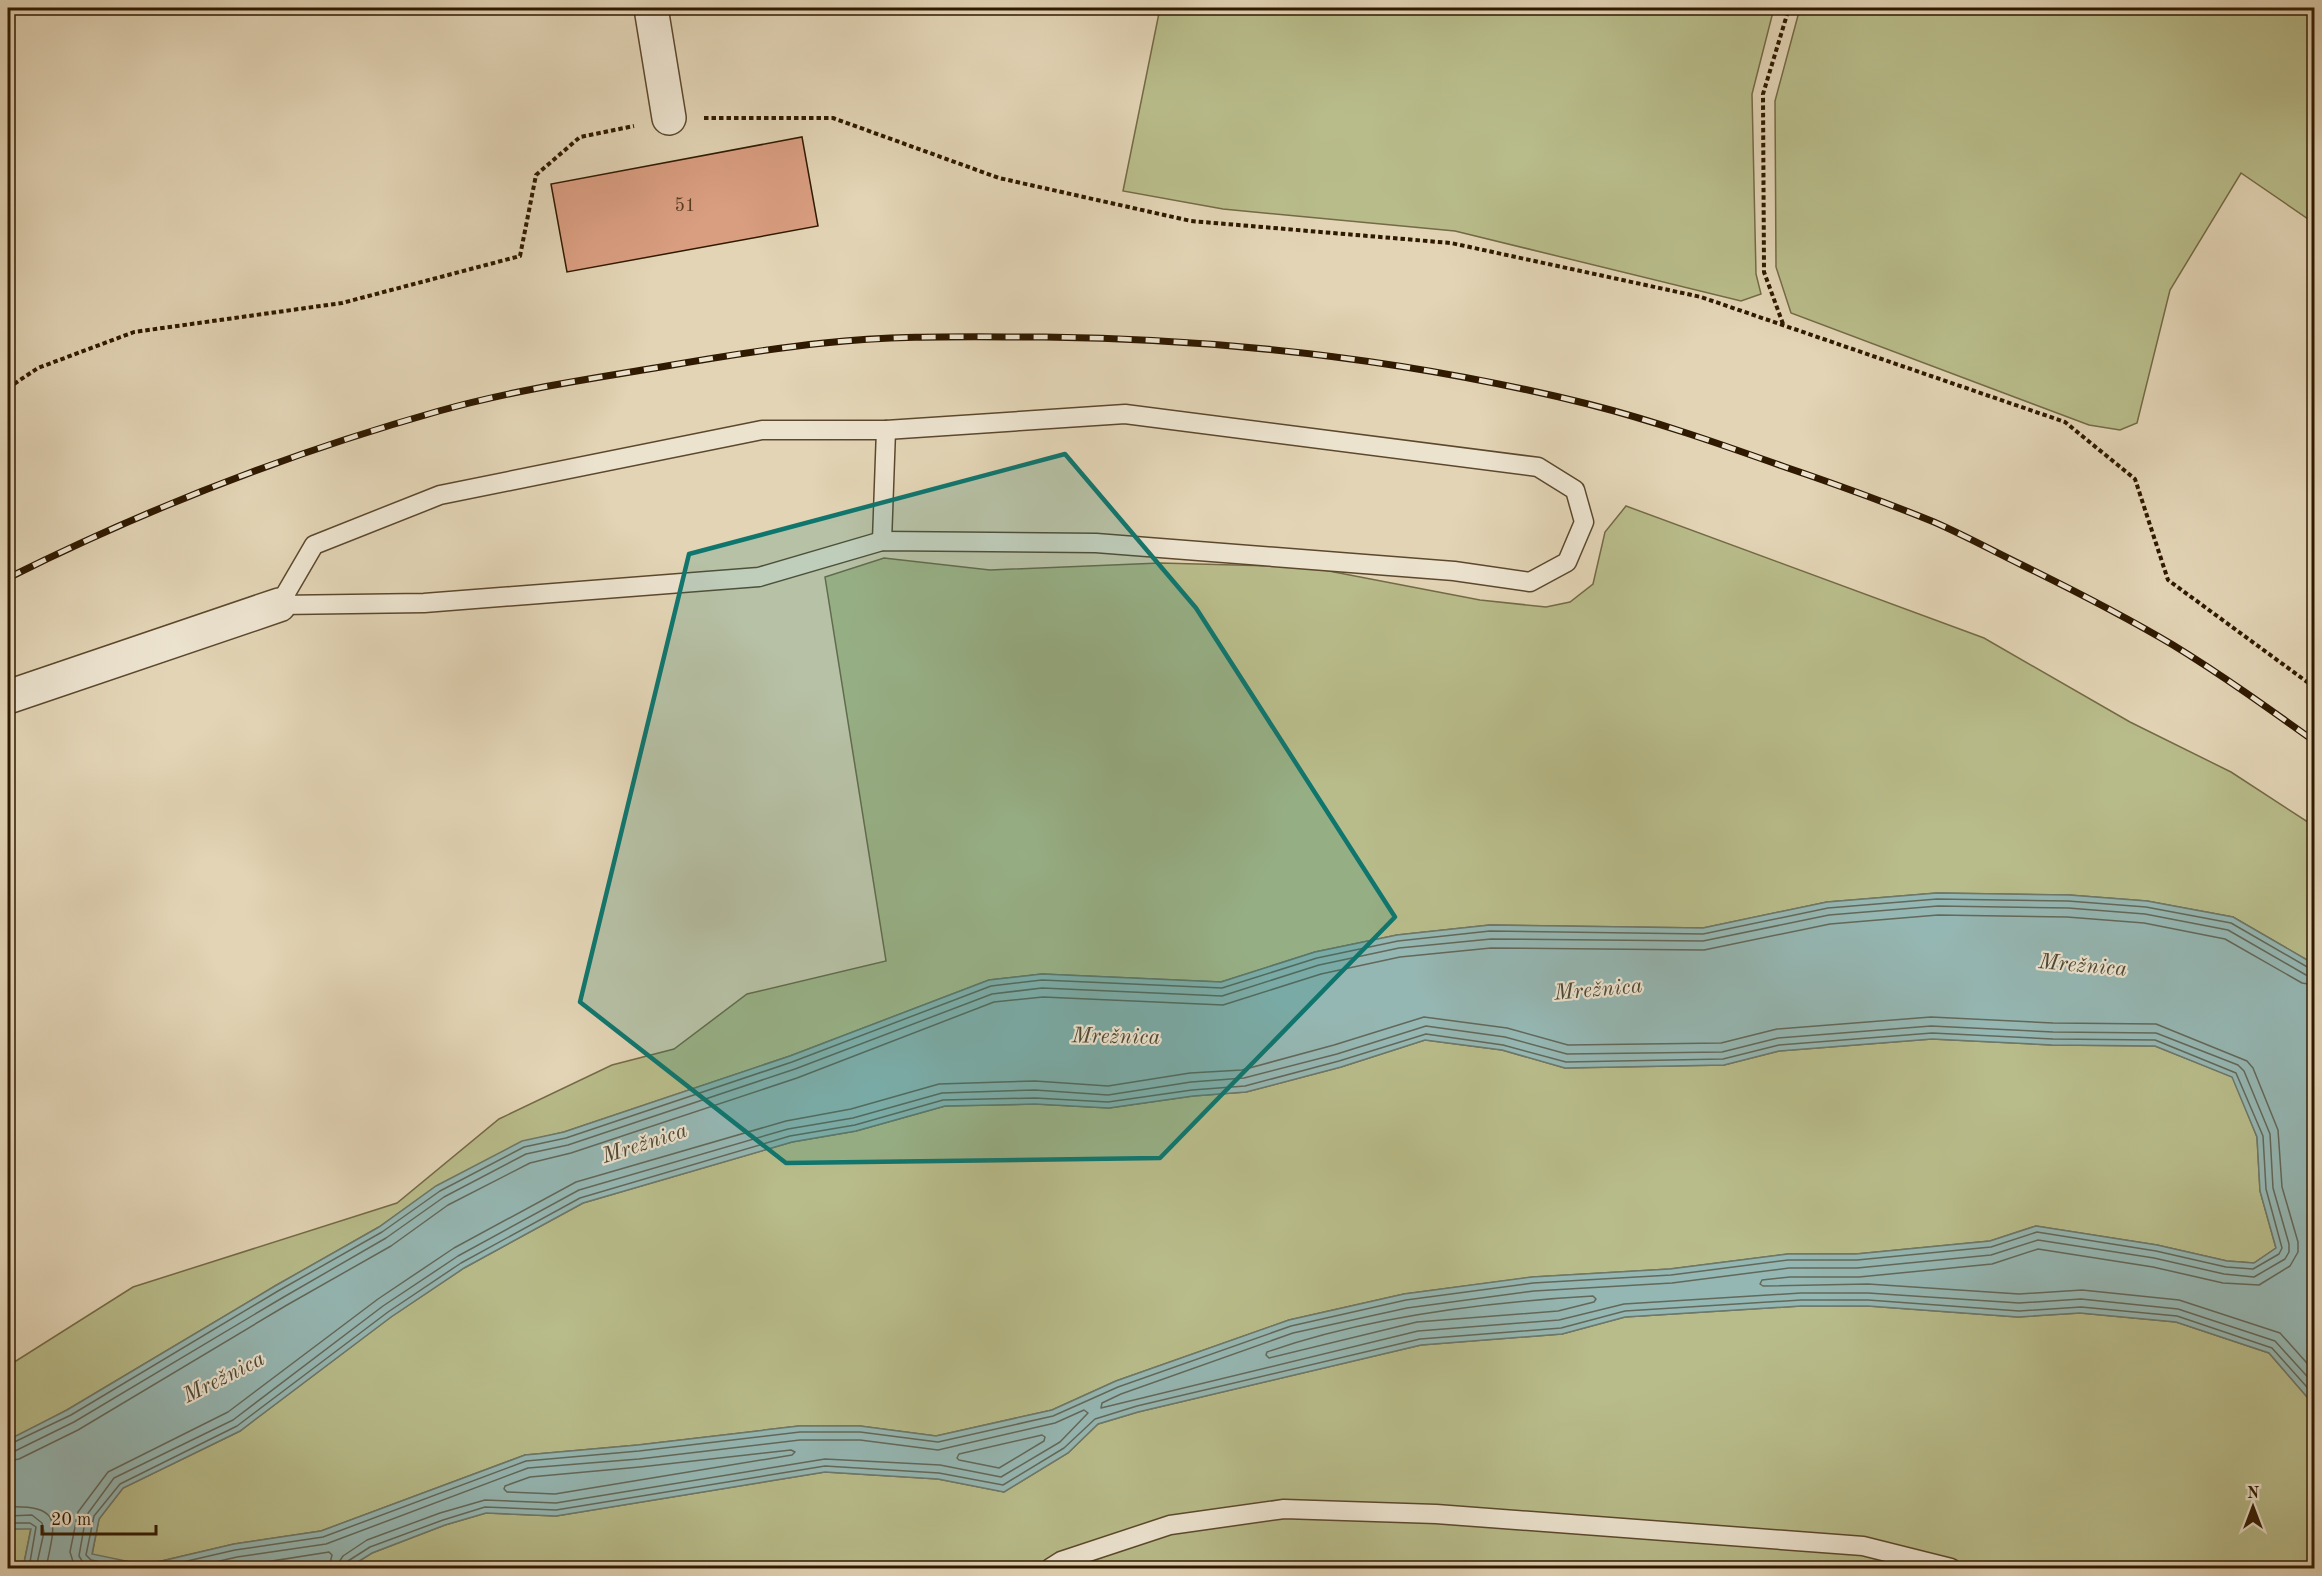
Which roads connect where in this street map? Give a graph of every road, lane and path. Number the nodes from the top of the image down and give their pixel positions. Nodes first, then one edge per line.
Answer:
1 (651, 8) edge
2 (1789, 8) edge
3 (669, 118) junction
4 (1783, 325) junction
5 (8, 388) edge
6 (886, 430) junction
7 (882, 541) junction
8 (279, 605) junction
9 (2314, 687) edge
10 (8, 697) edge
11 (1050, 1569) edge
12 (1951, 1569) edge

1 - 3 street
2 - 4 path
3 - 4 path
3 - 5 path
4 - 9 path
6 - 7 lane
6 - 7 lane
6 - 8 lane
7 - 8 lane
8 - 10 street
11 - 12 lane

